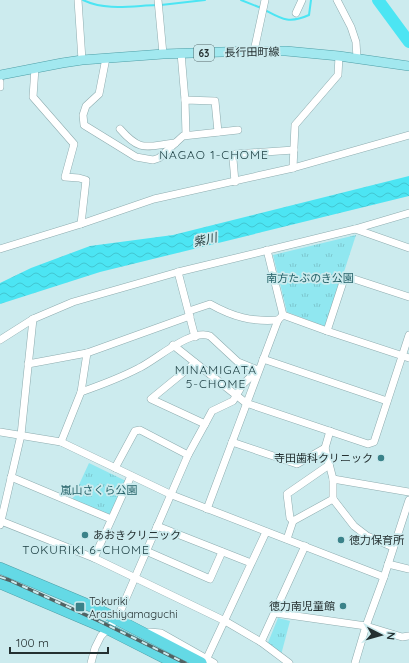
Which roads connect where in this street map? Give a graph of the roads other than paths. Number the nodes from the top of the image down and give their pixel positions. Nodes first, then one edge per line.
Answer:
1 (70, 0) edge
2 (158, 0) edge
3 (265, 0) edge
4 (302, 0) edge
5 (337, 0) edge
6 (78, 1) edge
7 (296, 13) dead end
8 (254, 51) junction
9 (181, 53) junction
10 (163, 54) junction
11 (339, 56) junction
12 (106, 58) junction
13 (357, 58) junction
14 (82, 60) junction
15 (409, 66) edge
16 (34, 68) junction
17 (0, 75) edge
18 (0, 82) edge
19 (0, 87) edge
20 (185, 100) junction
21 (120, 129) dead end
22 (238, 130) dead end
23 (218, 132) junction
24 (409, 135) edge
25 (186, 136) junction
26 (175, 143) junction
27 (294, 150) junction
28 (293, 168) junction
29 (235, 182) junction
30 (409, 213) edge
31 (80, 224) junction
32 (355, 229) junction
33 (409, 248) edge
34 (0, 249) edge
35 (267, 250) junction
36 (178, 272) junction
37 (409, 297) edge
38 (189, 313) junction
39 (280, 318) junction
40 (33, 319) junction
41 (327, 331) junction
42 (409, 335) edge
43 (195, 337) junction
44 (0, 340) edge
45 (173, 346) junction
46 (87, 353) junction
47 (406, 357) edge
48 (263, 359) junction
49 (195, 363) junction
50 (28, 364) junction
51 (258, 370) junction
52 (81, 392) junction
53 (236, 396) junction
54 (387, 401) junction
55 (246, 403) junction
56 (205, 424) junction
57 (330, 431) junction
58 (0, 432) edge
59 (20, 435) junction
60 (61, 442) junction
61 (232, 442) junction
62 (325, 448) junction
63 (188, 455) junction
64 (329, 465) junction
65 (115, 468) junction
66 (131, 476) junction
67 (11, 478) junction
68 (333, 479) junction
69 (409, 492) edge
70 (172, 495) junction
71 (333, 499) junction
72 (409, 500) edge
73 (207, 509) junction
74 (406, 516) edge
75 (111, 519) junction
76 (293, 522) junction
77 (1, 523) edge
78 (157, 526) junction
79 (266, 532) junction
80 (287, 539) junction
81 (305, 546) junction
82 (393, 547) junction
83 (146, 551) junction
84 (222, 552) junction
85 (94, 558) junction
86 (251, 563) junction
87 (388, 564) junction
88 (0, 568) edge
89 (409, 569) edge
90 (134, 577) junction
91 (384, 577) junction
92 (0, 583) edge
93 (275, 613) junction
94 (116, 619) junction
95 (225, 621) junction
96 (366, 626) junction
97 (108, 629) junction
98 (409, 636) edge
99 (261, 642) junction
100 (204, 661) edge
101 (91, 663) edge
102 (176, 663) edge
103 (214, 663) edge
104 (289, 663) edge
105 (355, 663) edge

1 - 6 street
2 - 10 street
3 - 8 street
4 - 7 street
5 - 13 street
6 - 14 street
8 - 9 main road, 長行田町線 / 63
8 - 11 main road, 長行田町線 / 63
9 - 10 main road, 長行田町線 / 63
9 - 20 street
10 - 12 main road, 長行田町線 / 63
11 - 13 main road, 長行田町線 / 63
11 - 27 street
12 - 14 main road, 長行田町線 / 63
12 - 26 street
13 - 15 main road, 長行田町線 / 63
14 - 16 main road, 長行田町線 / 63
16 - 17 main road, 長行田町線 / 63
16 - 31 street
18 - 19 street
20 - 23 street
20 - 25 street
21 - 26 street
22 - 23 street
23 - 25 street
24 - 28 street
25 - 26 street
27 - 28 street
27 - 29 street
28 - 29 street
29 - 31 street
30 - 32 street
31 - 34 street
32 - 33 street
32 - 35 street
35 - 36 street
35 - 39 street
36 - 38 street
36 - 40 street
37 - 41 street
38 - 39 street
38 - 43 street
38 - 46 street
39 - 41 street
39 - 48 street
40 - 44 street
40 - 50 street
41 - 47 street
42 - 47 street
43 - 45 street
43 - 51 street
45 - 49 street
45 - 52 street
46 - 50 street
46 - 52 street
47 - 54 street
48 - 51 street
48 - 54 street
49 - 53 street
49 - 56 street
50 - 59 street
51 - 53 street
51 - 55 street
52 - 60 street
53 - 55 street
53 - 56 street
54 - 57 street
55 - 57 street
55 - 61 street
56 - 63 street
57 - 62 street
58 - 59 street
59 - 60 street
59 - 67 street
60 - 65 street
61 - 62 street
61 - 73 street
62 - 64 street
63 - 65 street
63 - 70 street
64 - 68 street
64 - 76 street
65 - 66 street
66 - 70 street
66 - 75 street
67 - 75 street
67 - 77 street
68 - 69 street
68 - 71 street
70 - 73 street
70 - 78 street
71 - 76 street
71 - 82 street
72 - 74 street
73 - 79 street
74 - 82 street
75 - 85 street
76 - 80 street
77 - 85 street
78 - 83 street
78 - 84 street
79 - 80 street
79 - 86 street
80 - 81 street
81 - 91 street
81 - 93 street
82 - 87 street
83 - 84 street
83 - 90 street
84 - 86 street
85 - 90 street
86 - 95 street
87 - 89 street
87 - 91 street
88 - 94 highway
90 - 94 street
90 - 95 street
91 - 96 street
92 - 97 highway
93 - 96 street
93 - 99 street
94 - 97 street
94 - 100 highway
95 - 99 street
95 - 100 street
96 - 98 street
96 - 105 street
97 - 101 street
97 - 102 highway
99 - 104 street
100 - 103 street

